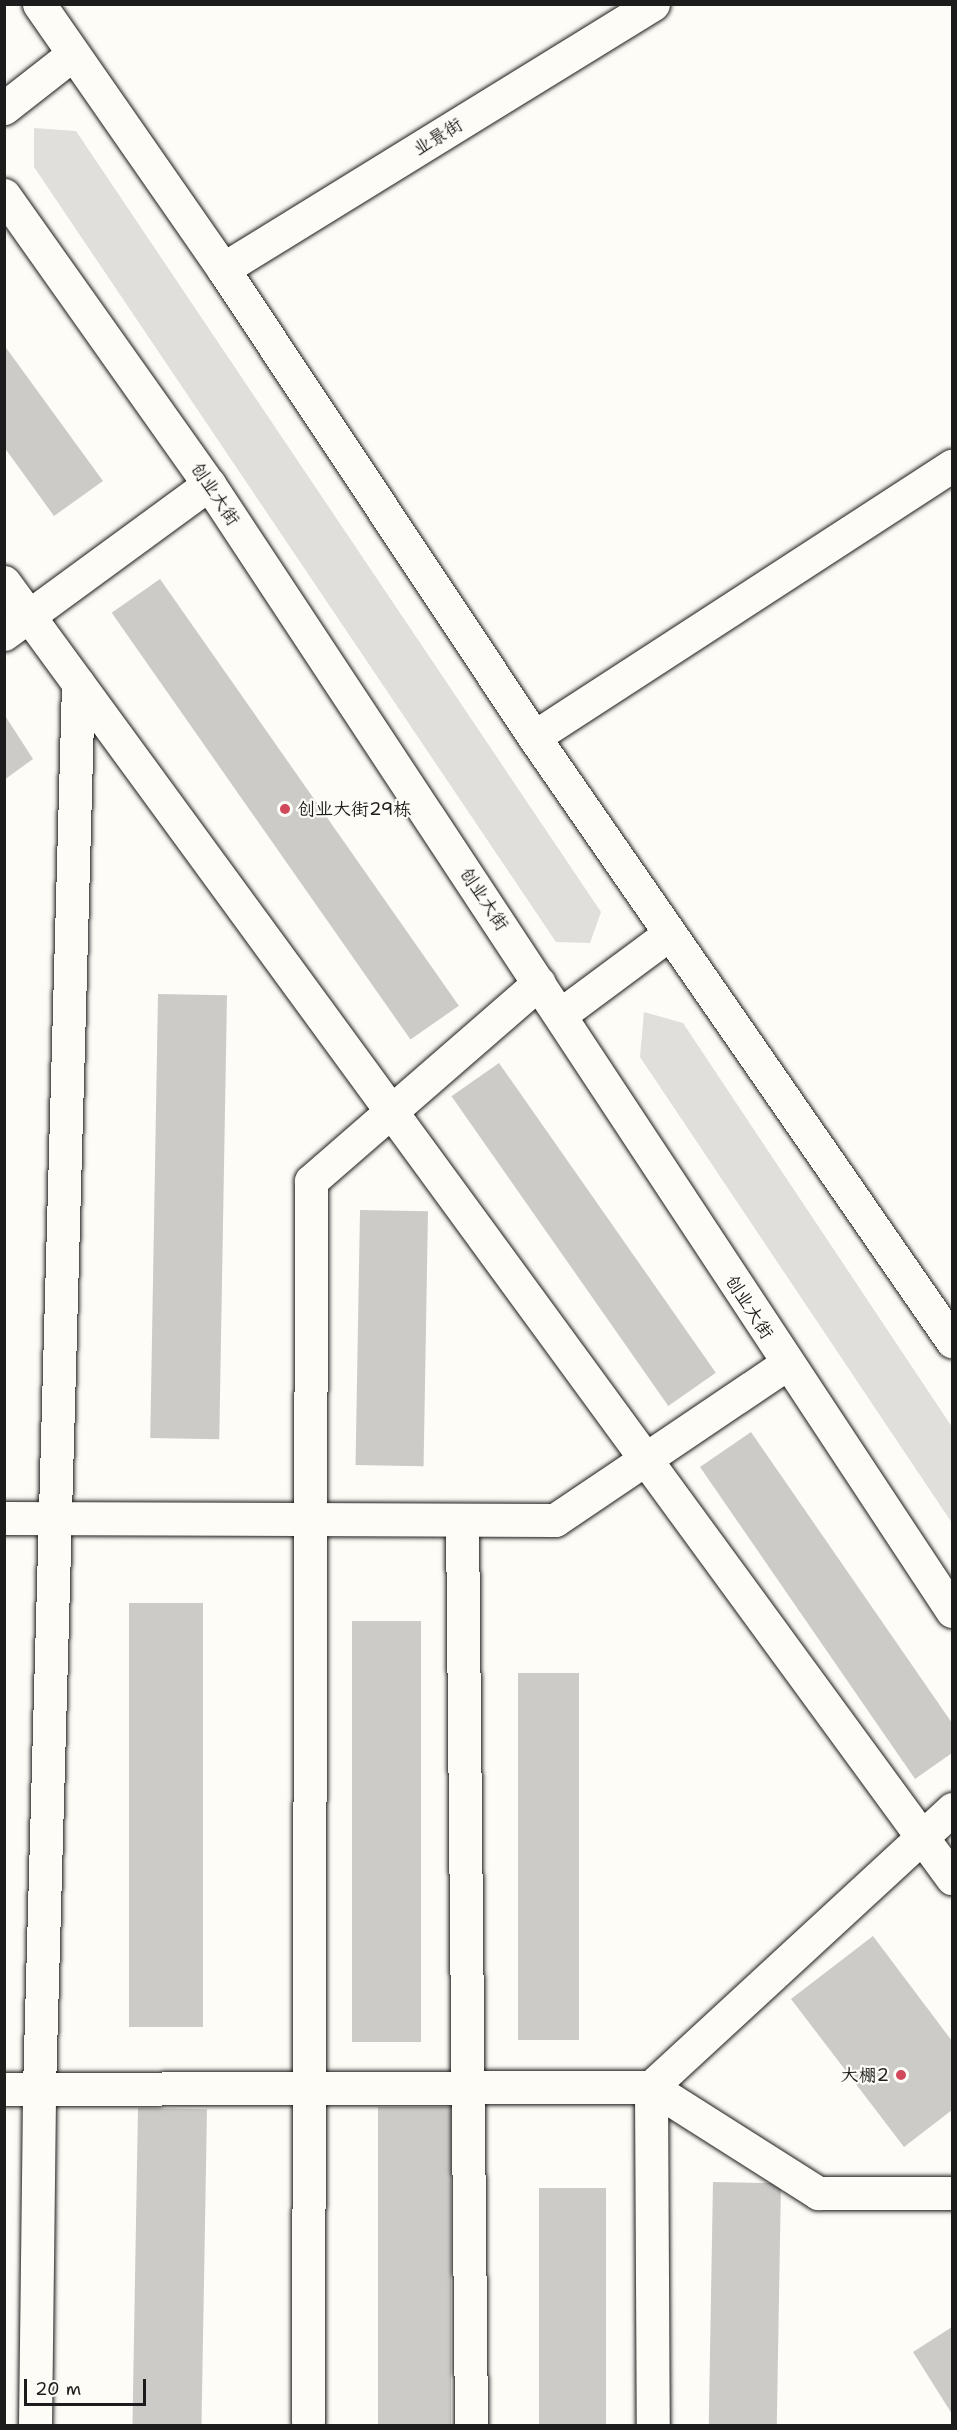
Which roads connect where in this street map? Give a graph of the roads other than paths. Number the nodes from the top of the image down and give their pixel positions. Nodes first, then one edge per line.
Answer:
1 (39, 4) edge
2 (653, 4) edge
3 (74, 54) junction
4 (4, 108) edge
5 (4, 195) edge
6 (222, 269) junction
7 (952, 466) edge
8 (209, 484) junction
9 (4, 582) edge
10 (16, 625) edge
11 (78, 684) junction
12 (534, 737) junction
13 (669, 934) junction
14 (539, 983) junction
15 (560, 1015) junction
16 (392, 1111) junction
17 (952, 1341) edge
18 (786, 1364) junction
19 (647, 1458) junction
20 (4, 1518) edge
21 (55, 1518) junction
22 (310, 1519) junction
23 (462, 1520) junction
24 (952, 1611) edge
25 (952, 1809) edge
26 (923, 1836) junction
27 (952, 1878) edge
28 (468, 2087) junction
29 (651, 2087) junction
30 (309, 2088) junction
31 (4, 2089) edge
32 (39, 2089) junction
33 (952, 2193) edge
34 (308, 2421) dead end
35 (35, 2426) edge
36 (471, 2426) edge
37 (653, 2426) edge

1 - 3 street
2 - 6 street, 业景街
3 - 4 street
3 - 6 street
5 - 8 street, 创业大街
6 - 12 street
7 - 12 street
8 - 10 street
8 - 14 street, 创业大街
9 - 10 street
10 - 11 street
11 - 16 street
11 - 21 street
12 - 13 street
13 - 15 street
13 - 17 street
14 - 15 street, 创业大街
14 - 16 street
15 - 18 street, 创业大街
16 - 19 street
16 - 22 street
18 - 19 street
18 - 24 street, 创业大街
19 - 23 street
19 - 26 street
20 - 21 street
21 - 22 street
21 - 32 street
22 - 23 street
22 - 30 street
23 - 28 street
25 - 26 street
26 - 27 street
26 - 29 street
28 - 29 street
28 - 30 street
28 - 36 street
29 - 33 street
29 - 37 street
30 - 32 street
30 - 34 street
31 - 32 street
32 - 35 street

